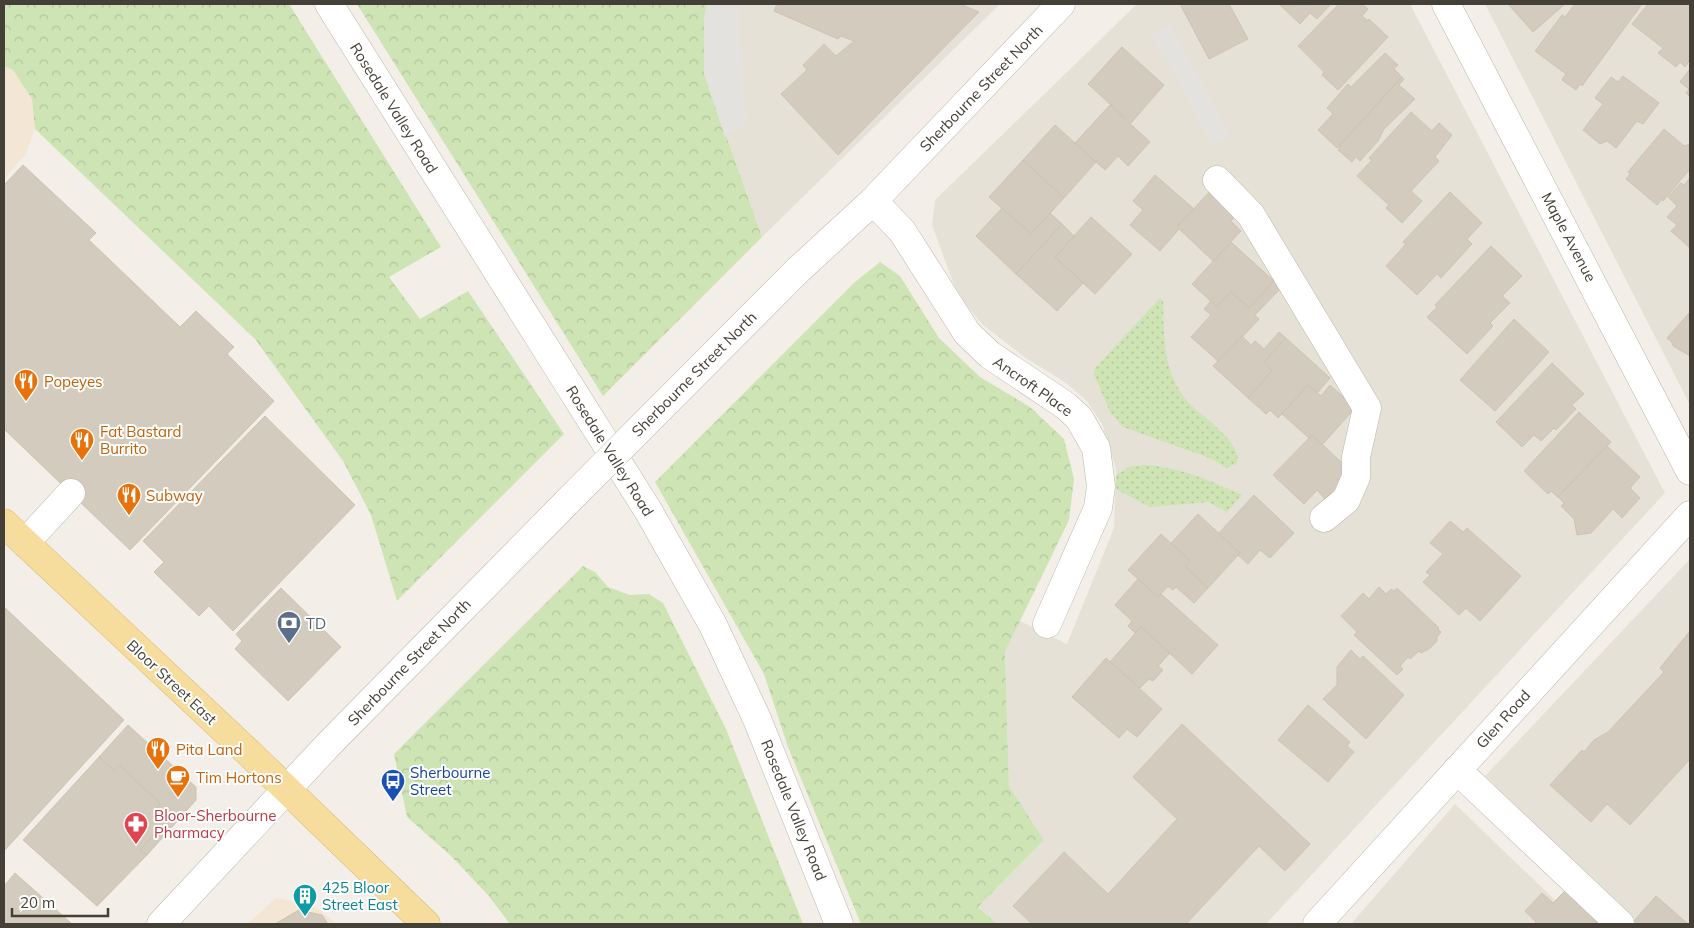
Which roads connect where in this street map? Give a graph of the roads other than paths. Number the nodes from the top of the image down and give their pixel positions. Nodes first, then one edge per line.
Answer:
1 (329, 4) edge
2 (1446, 4) edge
3 (1057, 5) edge
4 (1217, 180) dead end
5 (873, 201) junction
6 (1690, 471) edge
7 (71, 494) dead end
8 (1690, 515) edge
9 (1324, 518) dead end
10 (4, 523) edge
11 (25, 543) junction
12 (1047, 624) dead end
13 (1457, 770) junction
14 (287, 790) junction
15 (161, 924) edge
16 (426, 924) edge
17 (839, 924) edge
18 (1317, 924) edge
19 (1620, 924) edge

1 - 17 street, Rosedale Valley Road
2 - 6 street, Maple Avenue
3 - 5 street, Sherbourne Street North
4 - 9 street
5 - 12 street, Ancroft Place
5 - 14 street, Sherbourne Street North, bridge
7 - 11 street
8 - 13 street, Glen Road
10 - 11 main road, Bloor Street East
11 - 14 main road, Bloor Street East
13 - 18 street, Glen Road
13 - 19 street
14 - 15 street
14 - 16 main road, Bloor Street East

